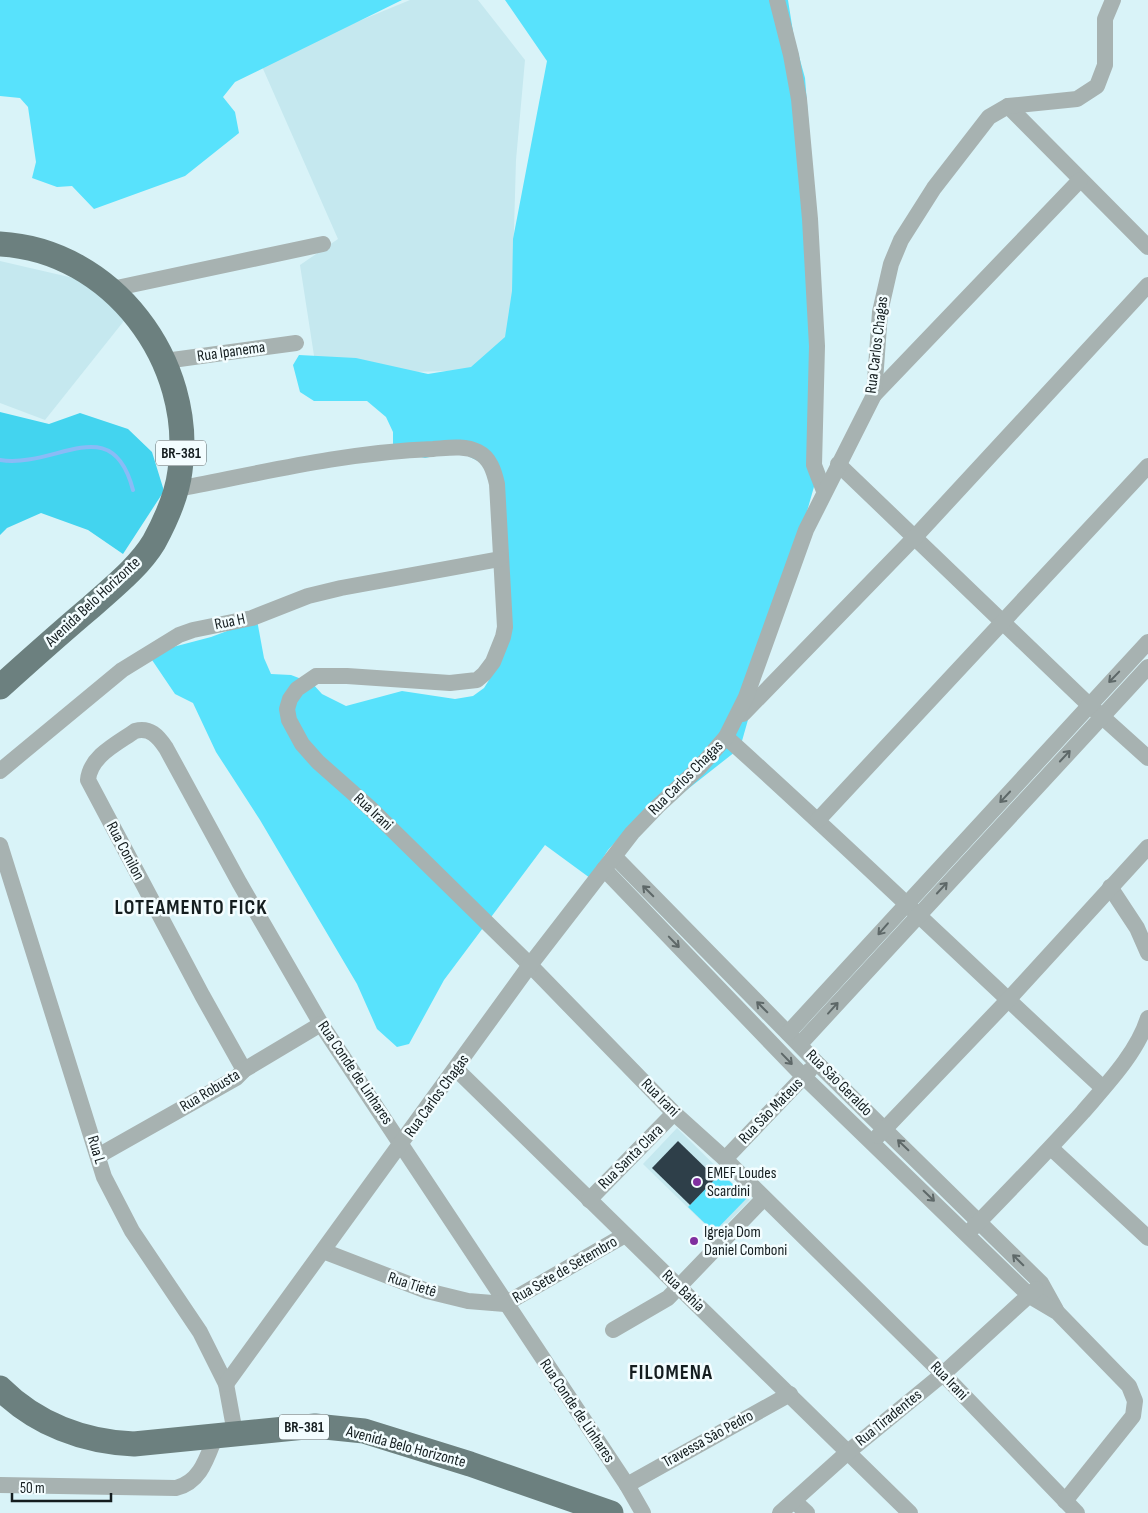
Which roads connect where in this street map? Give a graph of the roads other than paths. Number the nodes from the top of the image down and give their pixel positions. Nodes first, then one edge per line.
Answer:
1 (777, 0) edge
2 (1103, 0) edge
3 (1113, 0) edge
4 (1105, 19) junction
5 (1008, 106) junction
6 (1080, 180) junction
7 (0, 244) edge
8 (323, 244) dead end
9 (1148, 247) edge
10 (1148, 285) edge
11 (112, 289) junction
12 (296, 343) dead end
13 (165, 362) junction
14 (874, 395) junction
15 (838, 464) junction
16 (1148, 466) edge
17 (177, 489) junction
18 (824, 491) junction
19 (914, 538) junction
20 (500, 559) junction
21 (1003, 621) junction
22 (1148, 642) edge
23 (1148, 666) edge
24 (0, 687) edge
25 (1088, 704) junction
26 (1102, 716) junction
27 (735, 722) junction
28 (726, 737) junction
29 (166, 748) joint
30 (1148, 758) edge
31 (0, 771) edge
32 (818, 820) junction
33 (0, 845) edge
34 (1148, 847) edge
35 (609, 863) junction
36 (1110, 886) junction
37 (905, 904) junction
38 (918, 915) junction
39 (1148, 953) edge
40 (530, 965) junction
41 (1008, 1000) junction
42 (1148, 1018) edge
43 (321, 1024) junction
44 (788, 1033) junction
45 (800, 1044) junction
46 (817, 1063) junction
47 (456, 1069) junction
48 (244, 1070) junction
49 (803, 1076) junction
50 (1104, 1088) junction
51 (674, 1113) junction
52 (885, 1128) junction
53 (872, 1141) junction
54 (402, 1143) junction
55 (1051, 1148) junction
56 (98, 1156) junction
57 (725, 1159) junction
58 (764, 1198) junction
59 (589, 1200) junction
60 (980, 1221) junction
61 (1146, 1231) edge
62 (967, 1234) junction
63 (625, 1235) junction
64 (323, 1251) junction
65 (1041, 1283) junction
66 (679, 1286) junction
67 (1030, 1296) junction
68 (505, 1304) junction
69 (1057, 1312) junction
70 (613, 1330) dead end
71 (943, 1374) junction
72 (226, 1384) junction
73 (0, 1388) edge
74 (790, 1394) junction
75 (226, 1434) junction
76 (848, 1452) junction
77 (0, 1485) edge
78 (627, 1485) junction
79 (794, 1501) junction
80 (1065, 1501) junction
81 (611, 1513) edge
82 (643, 1513) edge
83 (780, 1513) edge
84 (807, 1513) edge
85 (910, 1513) edge
86 (1077, 1513) edge

1 - 18 street
2 - 4 street
3 - 4 street
4 - 5 street
5 - 6 street
5 - 14 street, Rua Carlos Chagas
6 - 9 street
6 - 14 street
7 - 11 main road, Avenida Belo Horizonte / BR-381
8 - 11 street
10 - 19 street
11 - 13 main road, Avenida Belo Horizonte / BR-381
12 - 13 street, Rua Ipanema
13 - 17 main road, Avenida Belo Horizonte / BR-381
14 - 15 street, Rua Carlos Chagas
15 - 18 street, Rua Carlos Chagas
15 - 19 street
16 - 21 street
17 - 20 street
17 - 24 main road, Avenida Belo Horizonte / BR-381
18 - 27 street, Rua Carlos Chagas
19 - 21 street
19 - 27 street
20 - 31 street, Rua H
20 - 40 street, Rua Irani
21 - 25 street
21 - 32 street
22 -> 25 street
23 - 26 street
25 - 26 street
25 -> 37 street
26 - 30 street
38 -> 26 street
27 - 28 street, Rua Carlos Chagas
28 - 32 street
28 - 35 street, Rua Carlos Chagas
29 - 43 street, Rua Conde de Linhares
29 - 48 street, Rua Conilon
32 - 37 street
33 - 56 street, Rua L
34 - 36 street
35 - 40 street, Rua Carlos Chagas
44 -> 35 street, Rua São Geraldo
35 -> 49 street, Rua São Geraldo
36 - 39 street
36 - 41 street
37 - 38 street
37 -> 44 street
38 - 41 street
45 -> 38 street
40 - 47 street, Rua Carlos Chagas
40 - 51 street, Rua Irani
41 - 50 street
41 - 52 street
42 - 50 street
43 - 48 street, Rua Robusta
43 - 54 street, Rua Conde de Linhares
44 - 45 street, Rua São Geraldo
45 - 46 street, Rua São Geraldo
46 - 49 street, Rua São Mateus
46 - 52 street, Rua São Geraldo
47 - 54 street, Rua Carlos Chagas
47 - 59 street, Rua Bahia
48 - 56 street, Rua Robusta
49 - 53 street, Rua São Geraldo
49 - 57 street, Rua São Mateus
50 - 55 street
51 - 57 street, Rua Irani
51 - 59 street, Rua Santa Clara
52 - 53 street
60 -> 52 street, Rua São Geraldo
53 -> 62 street, Rua São Geraldo
54 - 64 street, Rua Carlos Chagas
54 - 68 street, Rua Conde de Linhares
55 - 60 street
55 - 61 street
56 - 72 street, Rua L
57 - 58 street, Rua Irani
58 - 66 street
58 - 71 street, Rua Irani
59 - 63 street, Rua Bahia
60 - 62 street
65 -> 60 street, Rua São Geraldo
62 - 67 street, Rua São Geraldo
63 - 66 street, Rua Bahia
63 - 68 street, Rua Sete de Setembro
64 - 68 street, Rua Tietê
64 - 72 street, Rua Carlos Chagas
65 - 67 street, Rua Tiradentes
65 - 69 street, Rua São Geraldo
66 - 70 street
66 - 74 street, Rua Bahia
67 - 69 street, Rua São Geraldo
67 - 71 street, Rua Tiradentes
68 - 78 street, Rua Conde de Linhares
69 - 80 street, Rua São Geraldo
71 - 76 street, Rua Tiradentes
71 - 80 street, Rua Irani
72 - 75 street, Rua L
73 - 75 main road, Avenida Belo Horizonte / BR-381
74 - 76 street, Rua Bahia
74 - 78 street, Travessa São Pedro
75 - 77 street
75 - 81 main road, Avenida Belo Horizonte / BR-381
76 - 79 street, Rua Tiradentes
76 - 85 street, Rua Bahia
78 - 82 street, Rua Conde de Linhares
79 - 83 street, Rua Tiradentes
79 - 84 street
80 - 86 street, Rua Irani

